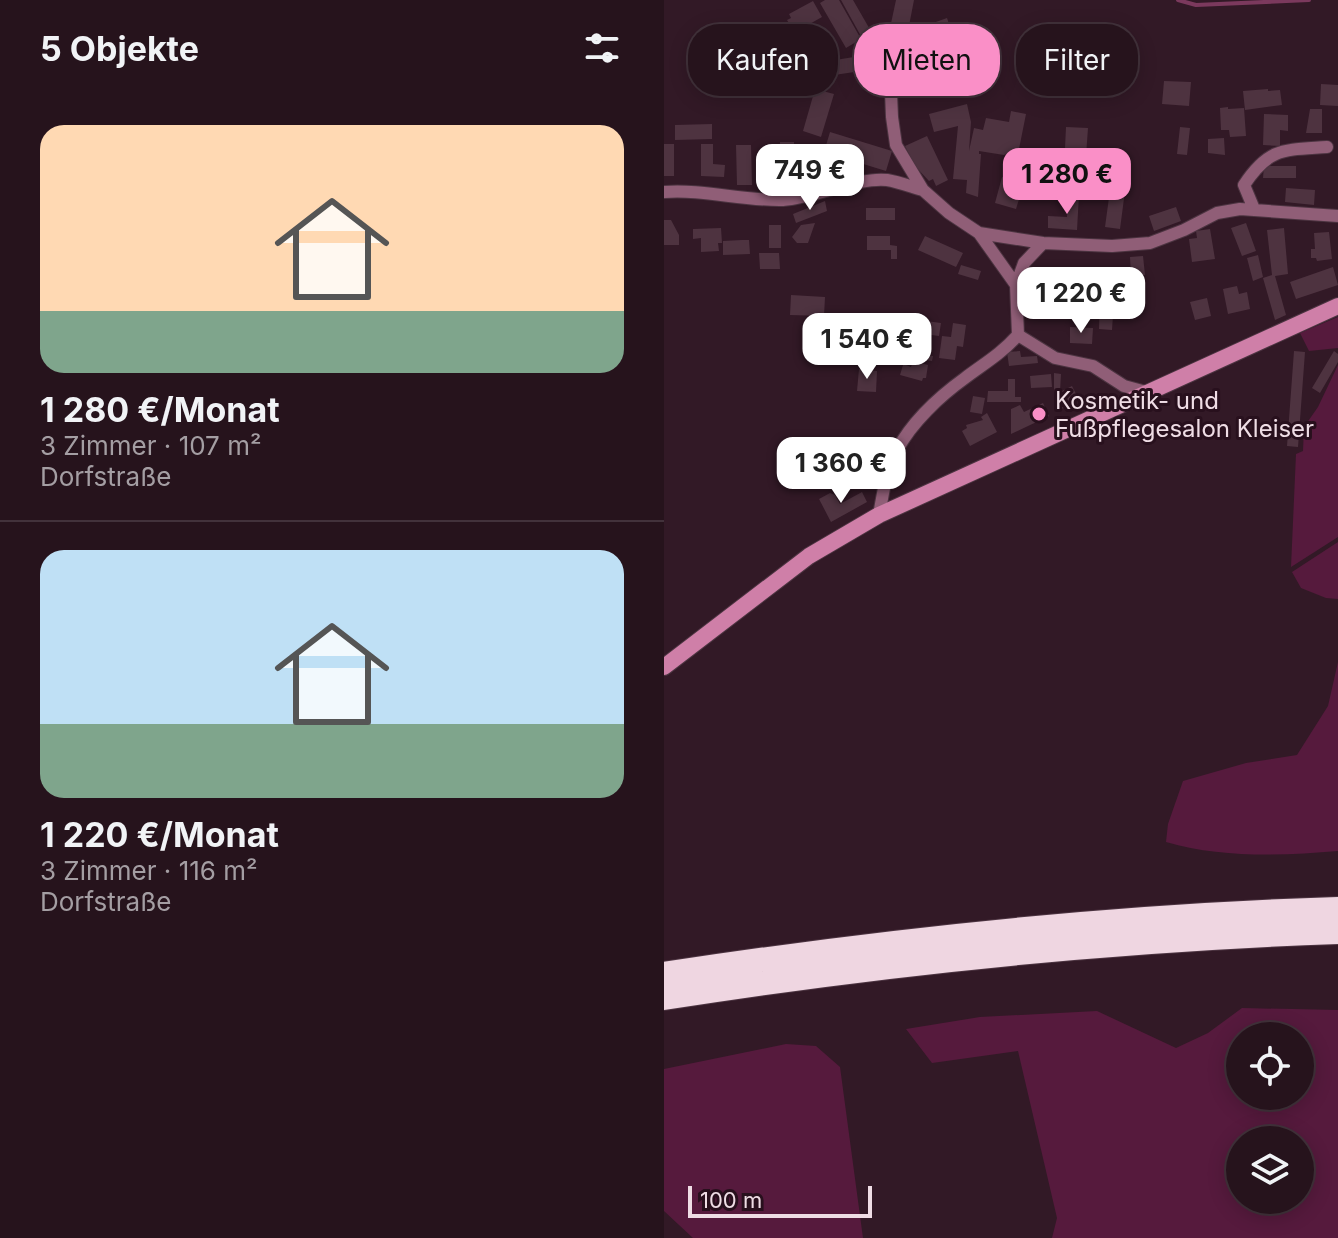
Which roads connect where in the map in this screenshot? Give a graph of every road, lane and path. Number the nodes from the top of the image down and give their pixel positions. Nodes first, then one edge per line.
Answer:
1 (891, 96) edge
2 (1327, 147) dead end
3 (1244, 185) junction
4 (923, 190) junction
5 (664, 192) edge
6 (1254, 209) junction
7 (1228, 211) junction
8 (1338, 216) edge
9 (979, 233) junction
10 (1043, 243) junction
11 (1016, 285) junction
12 (1338, 306) edge
13 (1018, 335) junction
14 (1146, 392) junction
15 (879, 515) junction
16 (664, 667) edge
17 (1338, 909) edge
18 (1338, 932) edge
19 (664, 974) edge
20 (664, 998) edge

1 - 4 street
2 - 3 street
3 - 6 street
3 - 7 street
4 - 5 street
4 - 9 street
6 - 7 street
6 - 8 street
7 - 10 street
9 - 10 street
9 - 11 street
10 - 11 street
11 - 13 street
12 - 14 main road
13 - 14 street
13 - 15 street
14 - 15 main road
15 - 16 main road
17 - 19 highway
18 - 20 highway

